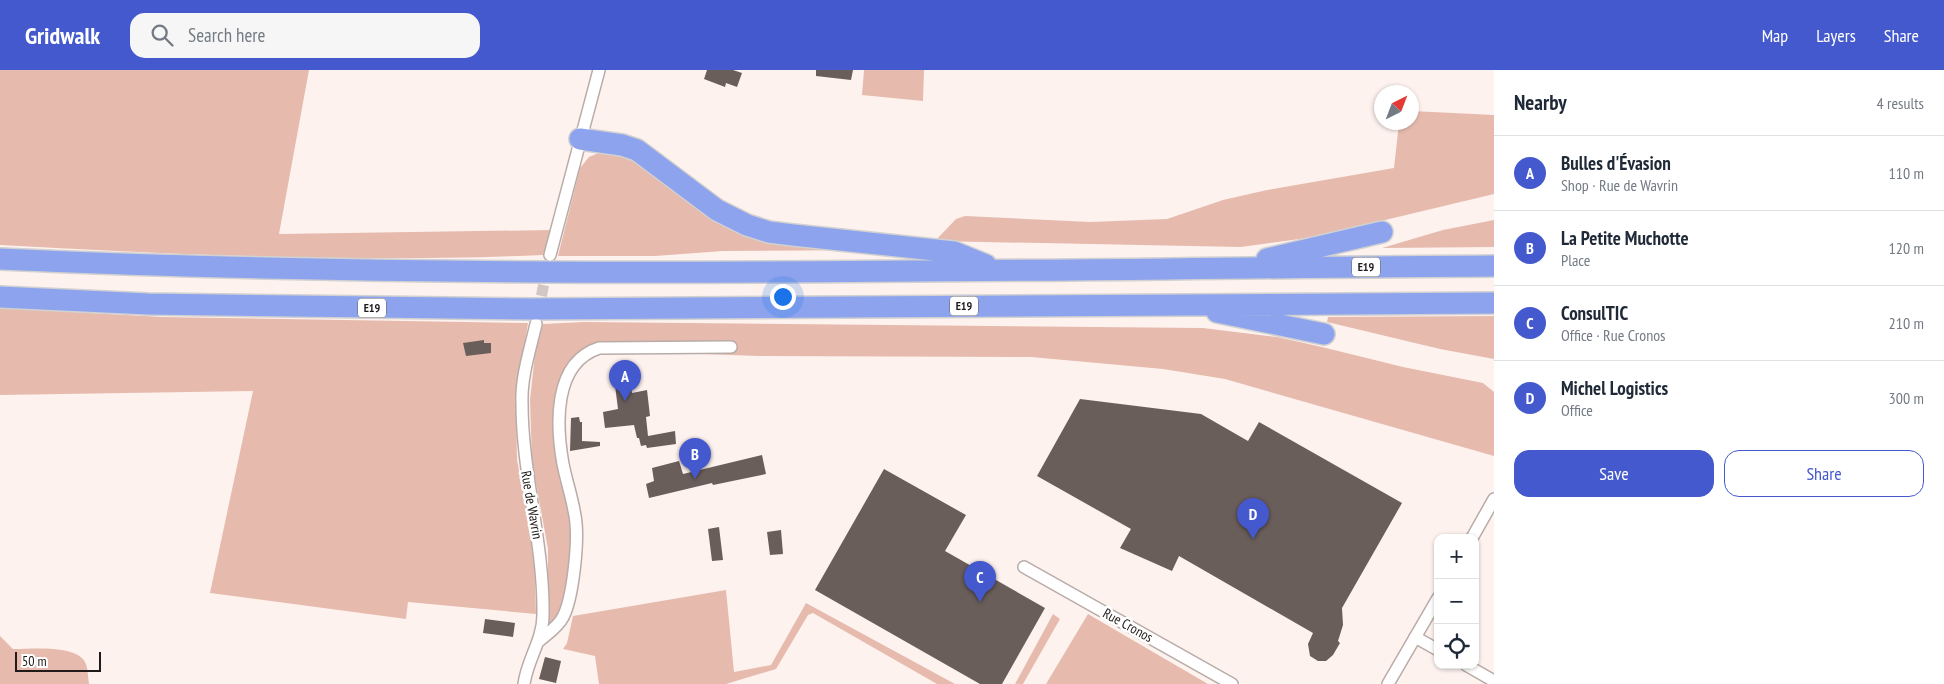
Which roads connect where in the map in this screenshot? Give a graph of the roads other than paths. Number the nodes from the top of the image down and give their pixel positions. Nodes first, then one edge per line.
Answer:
1 (599, 70) edge
2 (580, 139) junction
3 (1382, 232) dead end
4 (550, 255) tunnel mouth
5 (0, 259) edge
6 (1494, 266) edge
7 (1238, 267) junction
8 (996, 269) junction
9 (0, 297) edge
10 (1494, 303) edge
11 (1185, 304) junction
12 (536, 324) tunnel mouth
13 (1324, 334) dead end
14 (731, 347) dead end
15 (1494, 499) edge
16 (1474, 534) edge
17 (1024, 567) dead end
18 (1434, 605) edge
19 (1415, 637) junction
20 (539, 641) junction
21 (1434, 648) edge
22 (1473, 669) edge
23 (1494, 681) edge
24 (524, 684) edge
25 (1232, 684) edge
26 (1388, 684) edge

1 - 2 street
2 - 4 street
2 - 8 highway
3 - 7 highway
5 - 8 highway, E19
6 - 7 highway, E19
7 - 8 highway, E19
9 - 11 highway, E19
10 - 11 highway, E19
11 - 13 highway
12 - 20 street, Rue de Wavrin
14 - 20 street
15 - 16 street
17 - 25 street, Rue Cronos
18 - 19 street
19 - 21 street
19 - 26 street
20 - 24 street, Rue de Wavrin
22 - 23 street

